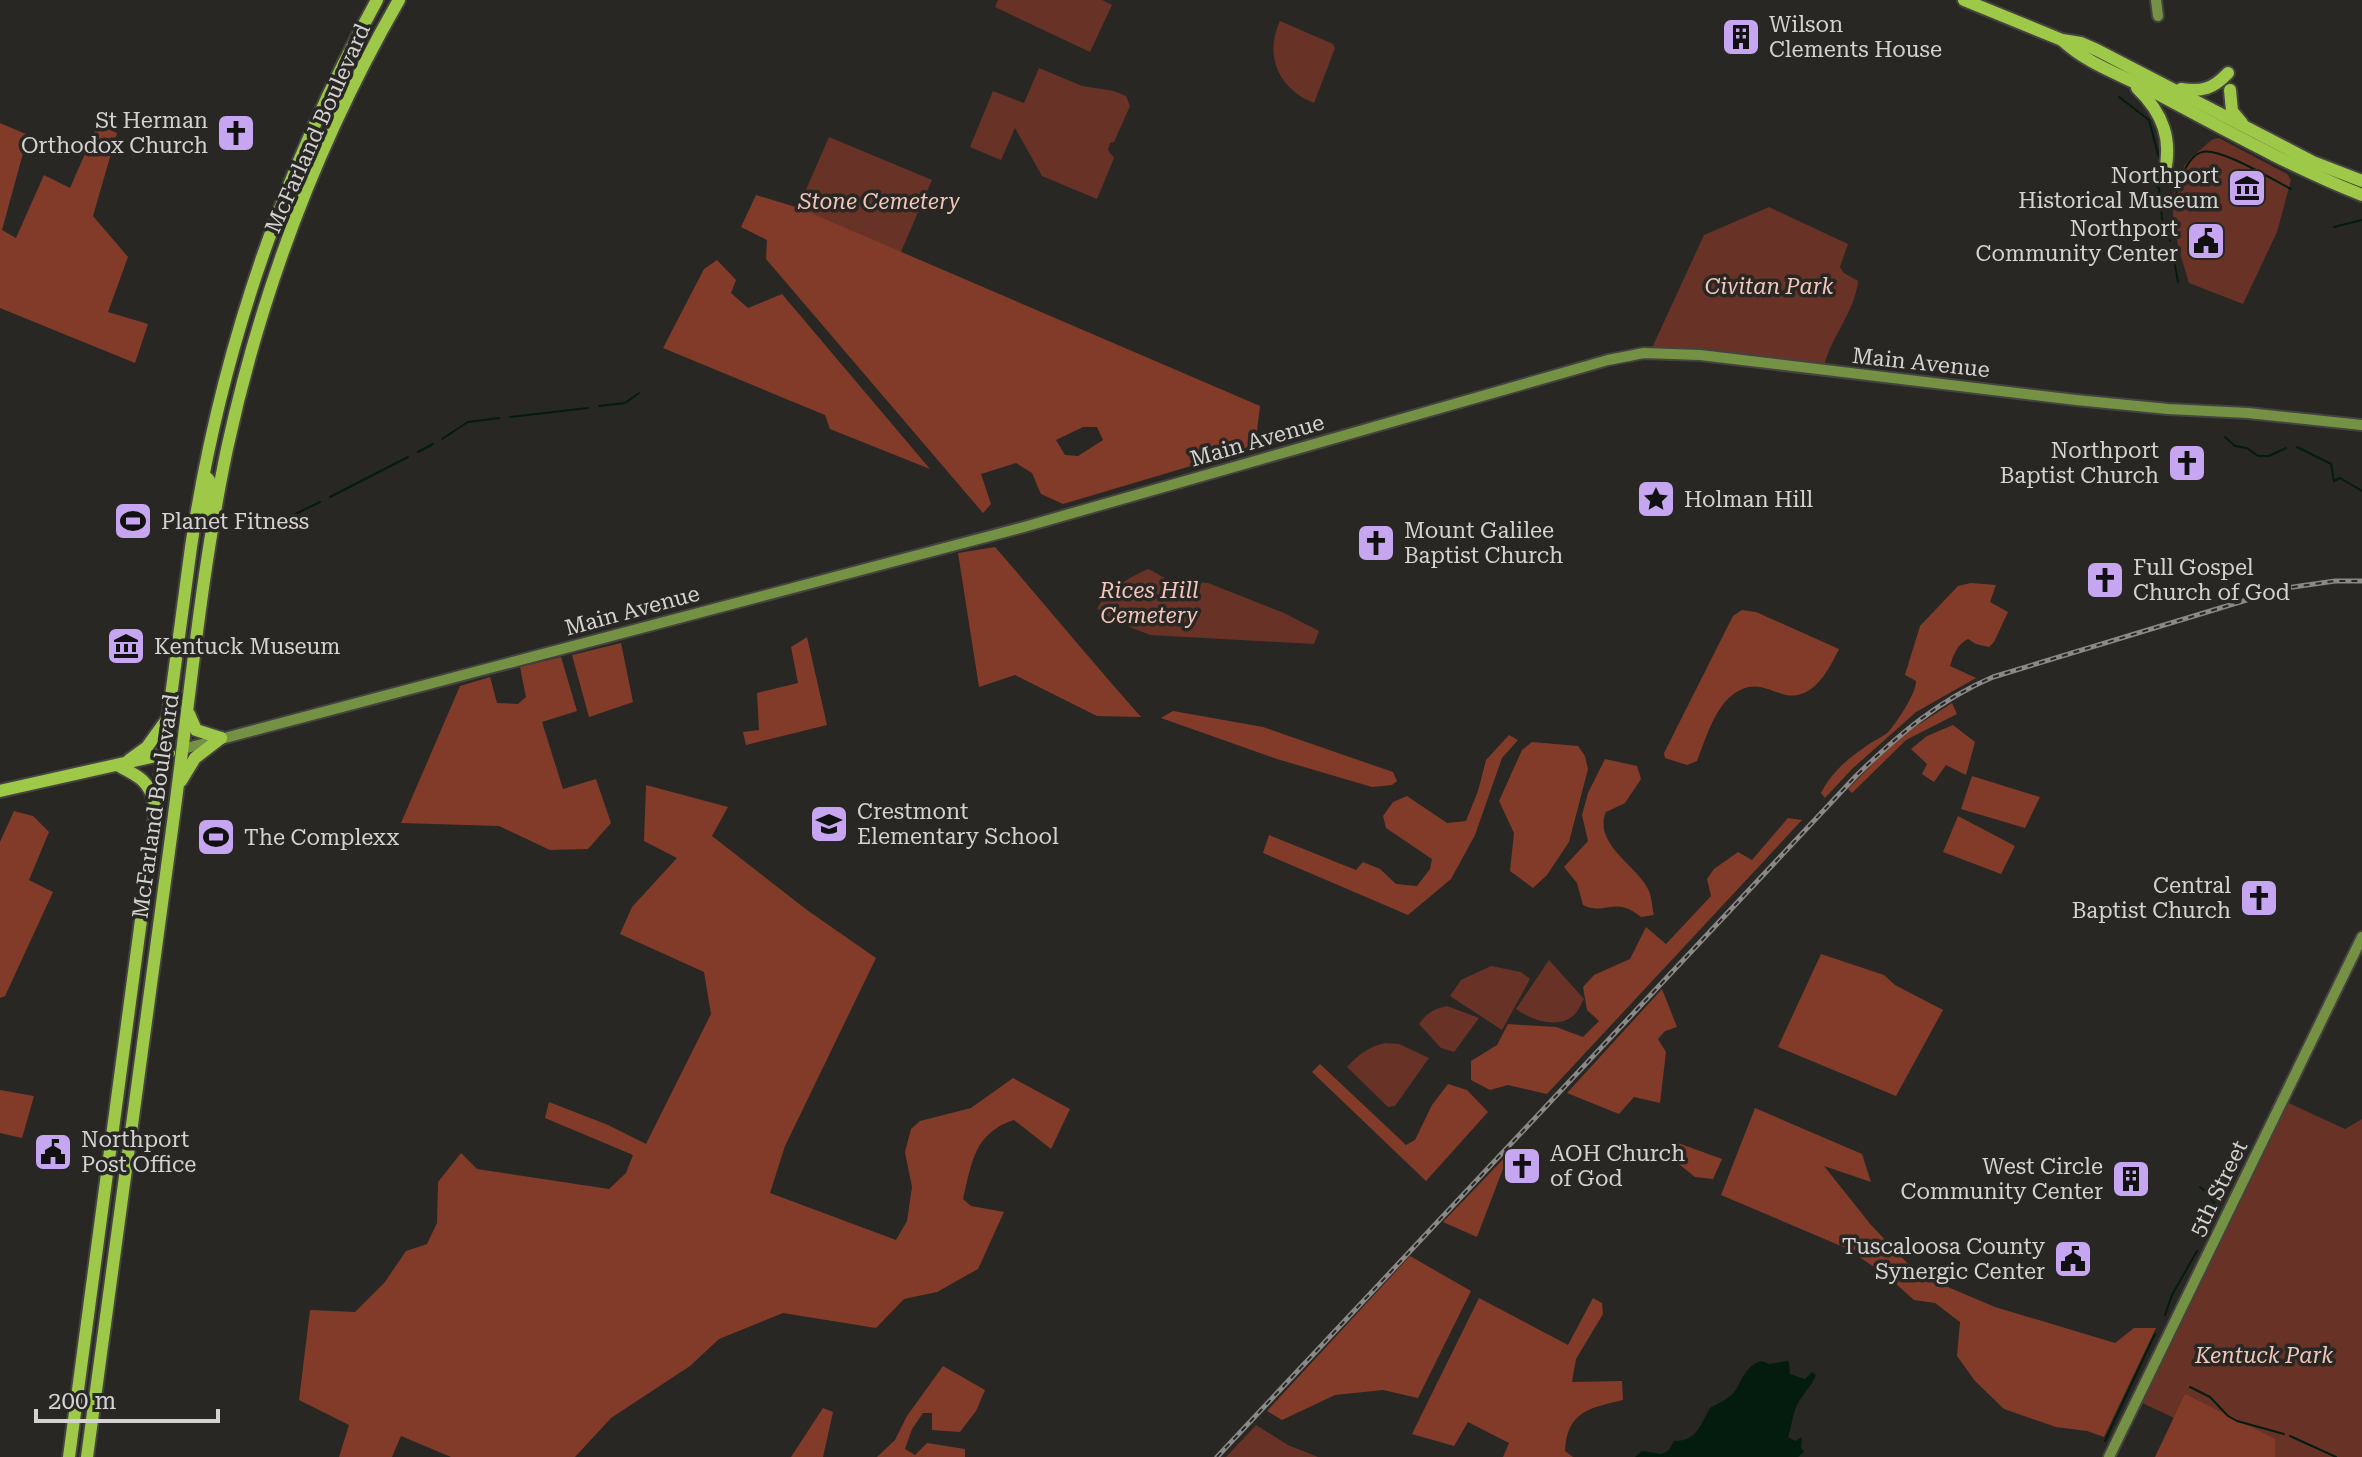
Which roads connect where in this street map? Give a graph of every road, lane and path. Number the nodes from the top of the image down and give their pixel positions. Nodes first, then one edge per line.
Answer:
1 (377, 0) edge
2 (399, 0) edge
3 (1964, 0) edge
4 (2156, 0) edge
5 (2158, 16) dead end
6 (2062, 40) junction
7 (2228, 73) dead end
8 (2126, 78) junction
9 (2172, 88) junction
10 (2230, 90) dead end
11 (2250, 131) junction
12 (2164, 175) dead end
13 (2362, 181) edge
14 (2362, 195) edge
15 (2362, 425) edge
16 (204, 475) junction
17 (212, 538) junction
18 (188, 710) junction
19 (169, 716) junction
20 (221, 738) junction
21 (183, 749) junction
22 (164, 754) junction
23 (119, 766) junction
24 (178, 787) junction
25 (0, 791) edge
26 (156, 806) junction
27 (2362, 937) edge
28 (69, 1457) edge
29 (87, 1457) edge
30 (2109, 1457) edge

1 - 16 highway, McFarland Boulevard
2 - 17 highway, McFarland Boulevard
3 - 6 highway
4 - 5 main road
6 - 8 highway
6 - 9 highway
7 - 9 highway
8 - 12 highway
8 - 14 highway
9 - 11 highway
10 - 11 highway
11 - 13 highway
15 - 20 main road, Main Avenue
16 - 17 highway
16 - 19 highway, McFarland Boulevard
17 - 18 highway, McFarland Boulevard
18 - 20 highway
18 - 21 highway, McFarland Boulevard
19 - 22 highway, McFarland Boulevard
19 - 23 highway
20 - 21 main road, Main Avenue
20 - 24 highway
21 - 22 highway
21 - 24 highway, McFarland Boulevard
22 - 23 highway
22 - 26 highway, McFarland Boulevard
23 - 25 highway
23 - 26 highway
24 - 29 highway, McFarland Boulevard
26 - 28 highway, McFarland Boulevard
27 - 30 main road, 5th Street

